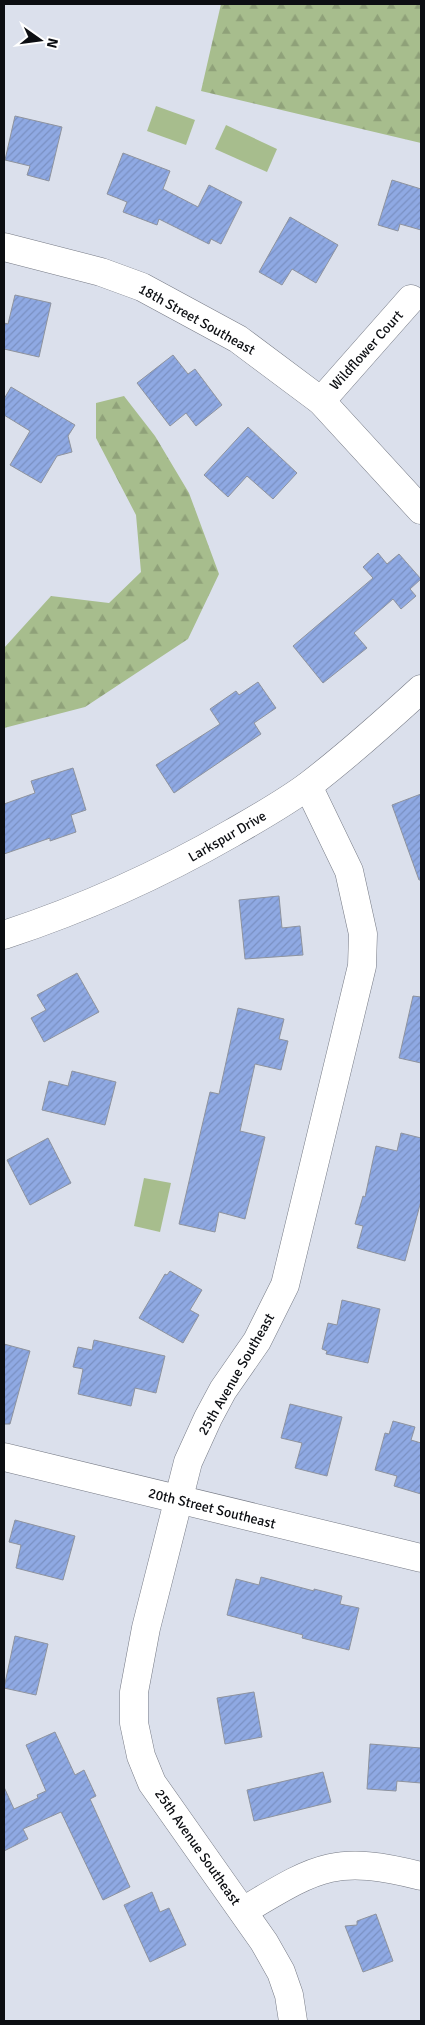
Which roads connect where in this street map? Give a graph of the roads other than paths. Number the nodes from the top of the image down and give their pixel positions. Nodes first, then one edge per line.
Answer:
1 (4, 247) edge
2 (411, 300) dead end
3 (321, 401) junction
4 (421, 510) edge
5 (421, 688) edge
6 (308, 786) junction
7 (4, 935) edge
8 (4, 1457) edge
9 (179, 1500) junction
10 (421, 1558) edge
11 (421, 1876) edge
12 (243, 1911) junction
13 (292, 2021) edge

1 - 3 street, 18th Street Southeast
2 - 3 street, Wildflower Court
3 - 4 street, 18th Street Southeast
5 - 6 street, Larkspur Drive
6 - 7 street, Larkspur Drive
6 - 9 street, 25th Avenue Southeast
8 - 9 street, 20th Street Southeast
9 - 10 street, 20th Street Southeast
9 - 12 street, 25th Avenue Southeast
11 - 12 street
12 - 13 street, 25th Avenue Southeast

